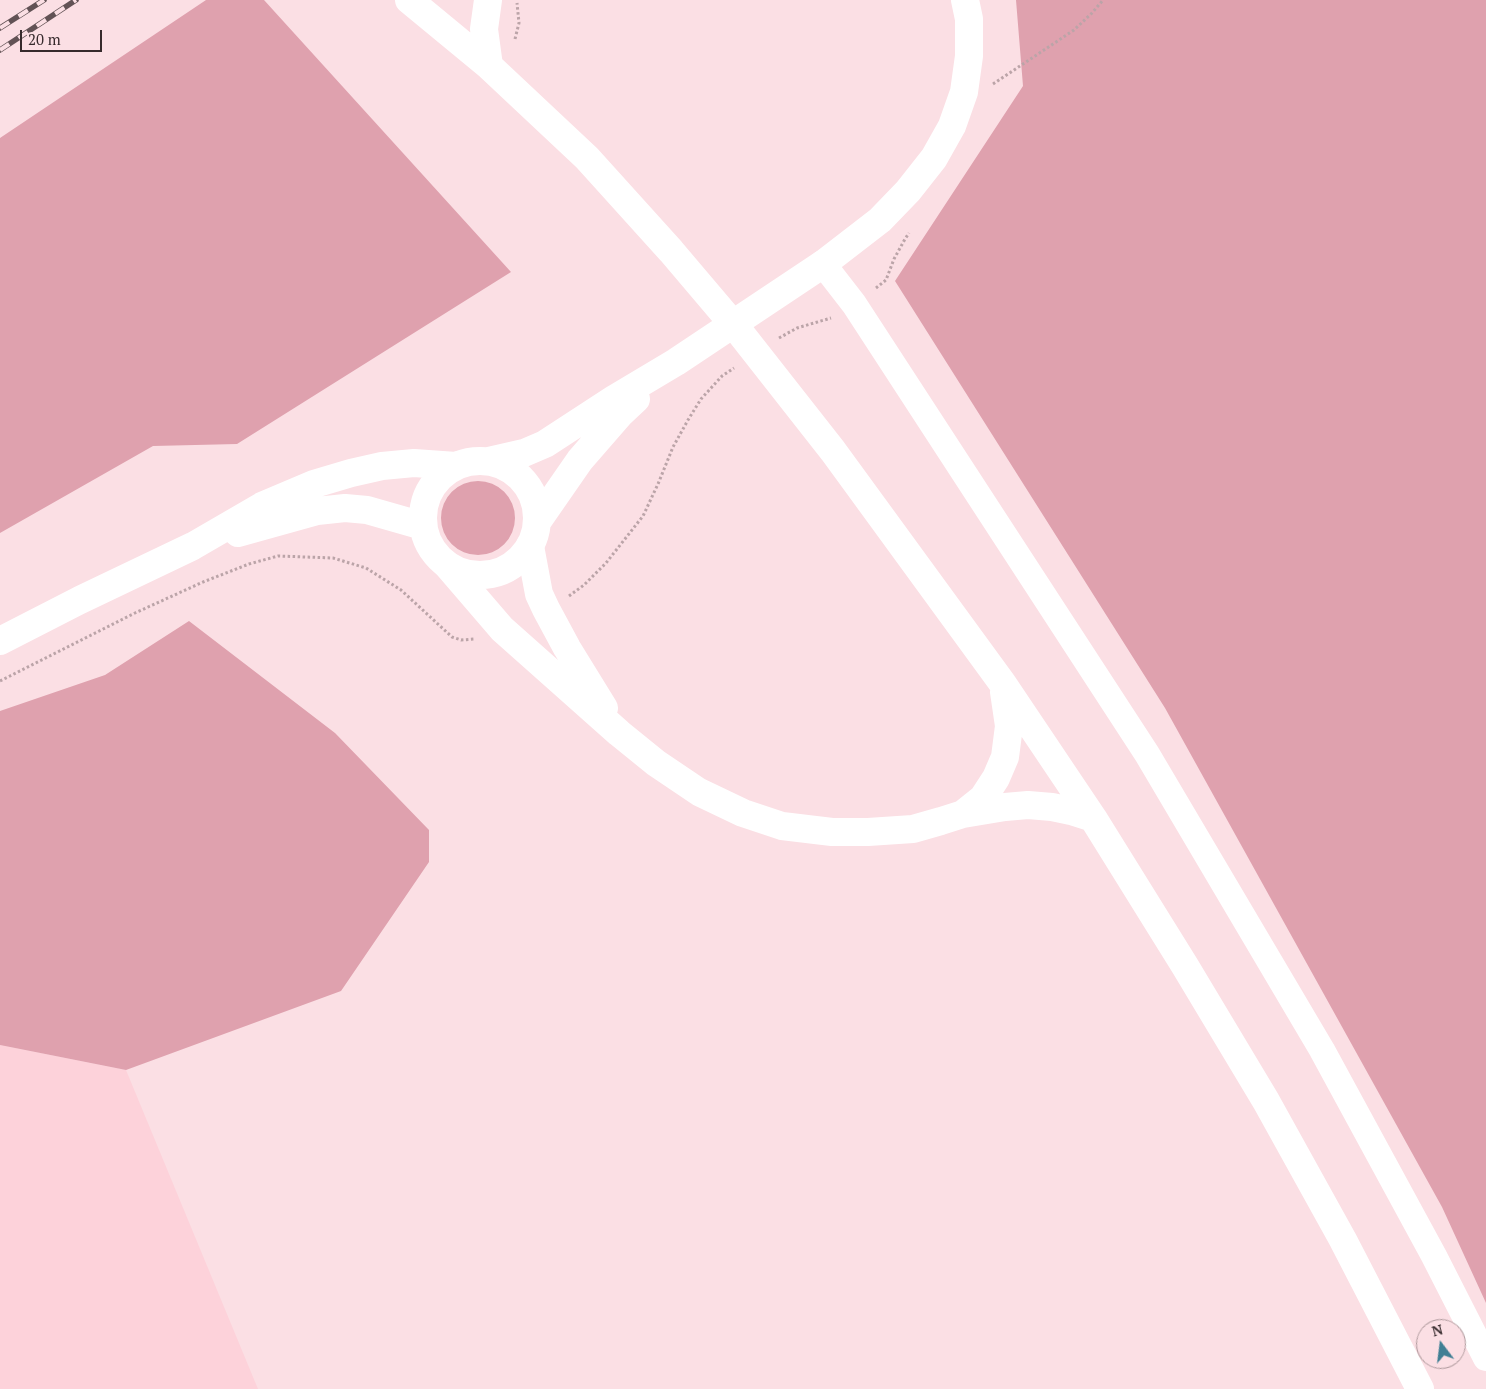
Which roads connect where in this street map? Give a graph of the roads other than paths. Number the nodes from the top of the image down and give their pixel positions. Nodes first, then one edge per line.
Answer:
1 (409, 0) edge
2 (488, 0) edge
3 (965, 0) edge
4 (489, 66) junction
5 (823, 264) junction
6 (676, 362) junction
7 (489, 462) junction
8 (456, 466) junction
9 (423, 526) junction
10 (534, 534) junction
11 (193, 546) junction
12 (447, 565) junction
13 (0, 641) edge
14 (1003, 684) junction
15 (619, 732) junction
16 (963, 814) junction
17 (1092, 818) junction
18 (1486, 1358) edge
19 (1420, 1389) edge

1 - 4 main road
2 - 4 main road
3 - 5 main road
4 - 14 main road
5 - 6 main road
5 - 18 street
6 - 7 main road
6 - 10 main road
7 - 8 main road
7 - 10 main road
8 - 9 main road
8 - 11 main road
9 - 11 main road
9 - 12 main road
10 - 12 main road
10 - 15 main road
11 - 13 main road
12 - 15 main road
14 - 16 main road
14 - 17 main road
15 - 16 main road
16 - 17 main road
17 - 19 main road

